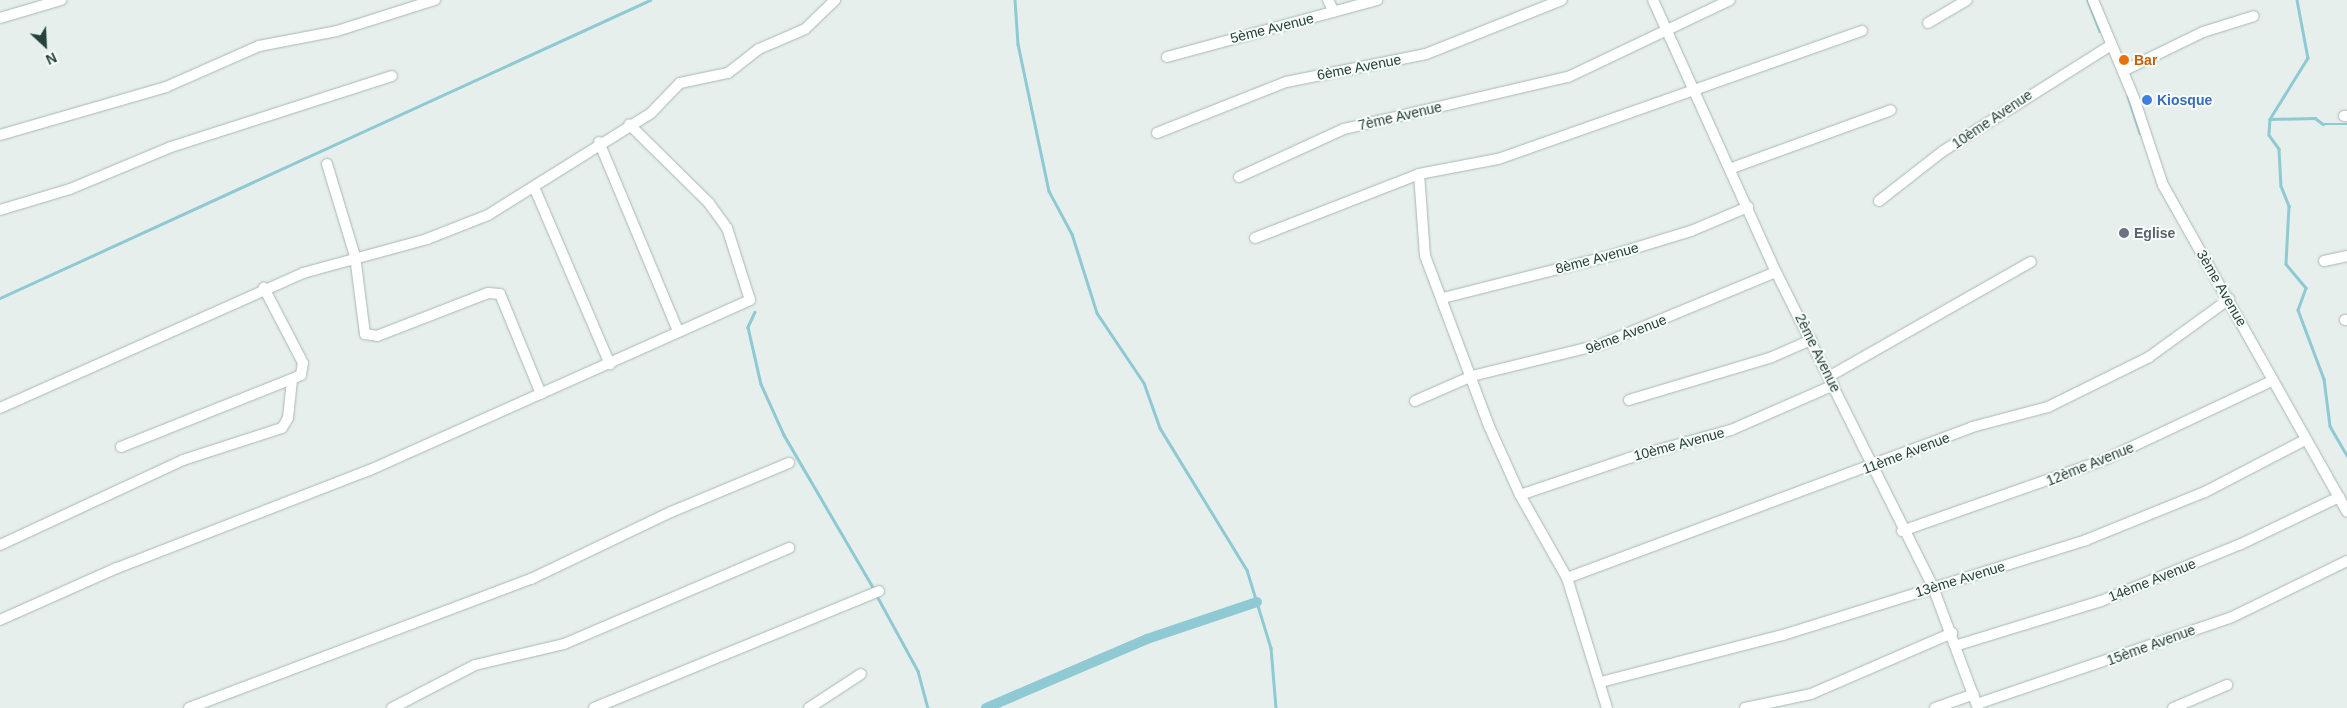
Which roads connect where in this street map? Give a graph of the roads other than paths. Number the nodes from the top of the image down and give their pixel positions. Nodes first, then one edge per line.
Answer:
1 (61, 0) edge
2 (435, 0) edge
3 (835, 0) edge
4 (1328, 0) edge
5 (1377, 0) edge
6 (1562, 0) edge
7 (1653, 0) edge
8 (1730, 0) edge
9 (1967, 0) edge
10 (2093, 0) edge
11 (1334, 12) junction
12 (2254, 16) dead end
13 (0, 18) edge
14 (1928, 23) dead end
15 (1668, 30) junction
16 (1862, 31) dead end
17 (2111, 45) junction
18 (1167, 57) dead end
19 (2123, 71) junction
20 (392, 76) dead end
21 (1698, 91) junction
22 (1890, 110) dead end
23 (629, 124) junction
24 (1157, 132) dead end
25 (0, 135) edge
26 (598, 142) junction
27 (327, 164) dead end
28 (1732, 168) junction
29 (1419, 174) junction
30 (1239, 177) dead end
31 (534, 188) junction
32 (1879, 201) dead end
33 (1748, 207) junction
34 (0, 210) edge
35 (1255, 238) dead end
36 (355, 256) junction
37 (2347, 256) edge
38 (2324, 261) dead end
39 (2031, 262) dead end
40 (1776, 272) junction
41 (264, 288) junction
42 (1443, 298) junction
43 (2230, 299) junction
44 (678, 330) junction
45 (1811, 340) junction
46 (610, 364) junction
47 (1472, 376) junction
48 (292, 379) junction
49 (1832, 380) junction
50 (2272, 381) junction
51 (541, 394) junction
52 (1629, 400) dead end
53 (1415, 401) dead end
54 (0, 408) edge
55 (2305, 440) junction
56 (121, 448) dead end
57 (788, 463) dead end
58 (1873, 465) junction
59 (1520, 495) junction
60 (2339, 496) junction
61 (2347, 512) edge
62 (1902, 531) junction
63 (0, 545) edge
64 (789, 548) dead end
65 (2347, 561) edge
66 (1567, 578) junction
67 (1933, 587) junction
68 (876, 592) dead end
69 (0, 620) edge
70 (1952, 632) junction
71 (1958, 645) junction
72 (861, 674) dead end
73 (1601, 682) junction
74 (2228, 685) dead end
75 (1976, 702) edge
76 (189, 708) edge
77 (392, 708) edge
78 (594, 708) edge
79 (809, 708) edge
80 (1607, 708) edge
81 (1745, 708) edge
82 (1935, 708) edge
83 (2173, 708) edge

1 - 13 street
2 - 25 street
3 - 23 street
4 - 11 street
5 - 11 street, 5ème Avenue
6 - 24 street, 6ème Avenue
7 - 15 street, 2ème Avenue
8 - 15 street
9 - 14 street
10 - 17 street, 3ème Avenue
11 - 18 street, 5ème Avenue
12 - 19 street
15 - 21 street, 2ème Avenue
15 - 30 street, 7ème Avenue
16 - 21 street
17 - 19 street, 3ème Avenue
17 - 32 street, 10ème Avenue
19 - 43 street, 3ème Avenue
20 - 34 street
21 - 28 street, 2ème Avenue
21 - 29 street
22 - 28 street
23 - 26 street
23 - 44 street
26 - 31 street
26 - 44 street
27 - 36 street
28 - 33 street, 2ème Avenue
29 - 35 street
29 - 42 street
31 - 36 street
31 - 46 street
33 - 40 street, 2ème Avenue
33 - 42 street, 8ème Avenue
36 - 41 street
36 - 51 street
37 - 38 street
39 - 49 street, 10ème Avenue
40 - 45 street, 2ème Avenue
40 - 47 street, 9ème Avenue
41 - 48 street
41 - 54 street
42 - 47 street
43 - 50 street, 3ème Avenue
43 - 58 street, 11ème Avenue
44 - 46 street
45 - 49 street, 2ème Avenue
45 - 52 street
46 - 51 street
47 - 53 street, 9ème Avenue
47 - 59 street
48 - 56 street
48 - 63 street
49 - 58 street, 2ème Avenue
49 - 59 street, 10ème Avenue
50 - 55 street, 3ème Avenue
50 - 62 street, 12ème Avenue
51 - 69 street
55 - 60 street, 3ème Avenue
55 - 67 street, 13ème Avenue
57 - 76 street
58 - 62 street, 2ème Avenue
58 - 66 street, 11ème Avenue
59 - 66 street
60 - 61 street, 3ème Avenue
60 - 71 street, 14ème Avenue
62 - 67 street, 2ème Avenue
64 - 77 street
65 - 75 street, 15ème Avenue
66 - 73 street
67 - 70 street, 2ème Avenue
67 - 73 street, 13ème Avenue
68 - 78 street
70 - 71 street, 2ème Avenue
70 - 81 street
71 - 75 street, 2ème Avenue
72 - 79 street
73 - 80 street
74 - 83 street
75 - 82 street, 15ème Avenue

